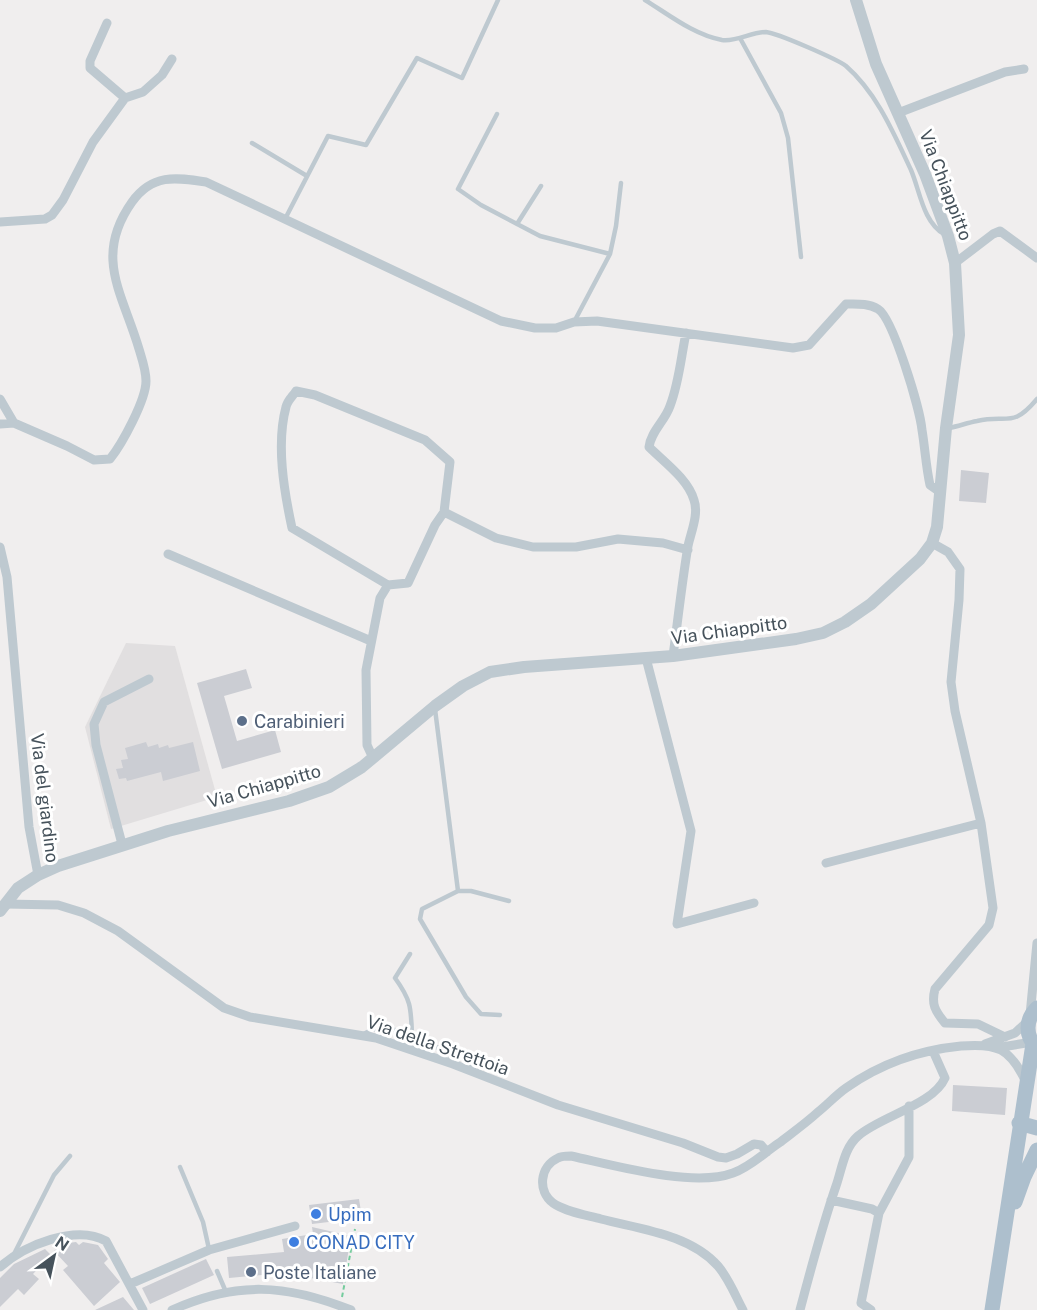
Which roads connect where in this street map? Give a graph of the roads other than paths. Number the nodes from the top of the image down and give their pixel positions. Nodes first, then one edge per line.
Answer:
1 (498, 0) edge
2 (645, 0) edge
3 (856, 0) edge
4 (107, 22) dead end
5 (740, 38) junction
6 (172, 59) dead end
7 (1024, 69) dead end
8 (125, 98) junction
9 (898, 113) junction
10 (497, 114) dead end
11 (252, 144) dead end
12 (307, 176) junction
13 (621, 183) dead end
14 (541, 186) dead end
15 (285, 219) junction
16 (0, 222) edge
17 (517, 224) junction
18 (948, 236) junction
19 (610, 254) junction
20 (801, 257) dead end
21 (1037, 258) edge
22 (955, 263) junction
23 (574, 322) junction
24 (686, 333) junction
25 (0, 399) edge
26 (1037, 399) edge
27 (14, 423) junction
28 (0, 424) edge
29 (946, 428) junction
30 (940, 492) junction
31 (444, 512) junction
32 (932, 543) junction
33 (0, 547) edge
34 (688, 550) junction
35 (168, 555) dead end
36 (388, 585) junction
37 (371, 641) junction
38 (673, 656) junction
39 (646, 658) junction
40 (149, 679) dead end
41 (435, 706) junction
42 (373, 758) junction
43 (981, 823) junction
44 (122, 844) junction
45 (826, 863) dead end
46 (38, 875) junction
47 (458, 891) junction
48 (508, 901) dead end
49 (754, 903) dead end
50 (3, 907) edge
51 (1037, 943) edge
52 (410, 954) dead end
53 (500, 1015) dead end
54 (1032, 1015) edge
55 (362, 1035) junction
56 (412, 1035) junction
57 (1005, 1037) junction
58 (985, 1044) junction
59 (1034, 1045) edge
60 (996, 1048) junction
61 (933, 1051) junction
62 (495, 1065) dead end
63 (467, 1070) junction
64 (1026, 1082) junction
65 (909, 1106) junction
66 (1019, 1123) junction
67 (1037, 1128) edge
68 (1037, 1150) edge
69 (766, 1152) junction
70 (70, 1156) dead end
71 (180, 1167) dead end
72 (1018, 1175) junction
73 (831, 1200) junction
74 (879, 1213) junction
75 (295, 1226) dead end
76 (209, 1250) junction
77 (13, 1259) junction
78 (0, 1267) edge
79 (217, 1271) dead end
80 (130, 1284) junction
81 (226, 1292) junction
82 (143, 1310) edge
83 (172, 1310) edge
84 (350, 1310) edge
85 (742, 1310) edge
86 (800, 1310) edge
87 (871, 1310) edge
88 (992, 1310) edge

1 - 12 lane
2 - 5 lane
3 - 9 street, Via Chiappitto
4 - 8 street
5 - 18 lane
5 - 20 lane
6 - 8 street
7 - 9 street
8 - 16 street
9 - 18 street, Via Chiappitto
10 - 17 lane
11 - 12 lane
12 - 15 lane
13 - 19 lane
14 - 17 lane
15 - 23 street
15 - 27 street
17 - 19 lane
18 - 22 street, Via Chiappitto
19 - 23 lane
21 - 22 street
22 - 29 street, Via Chiappitto
23 - 24 street
24 - 30 street
24 - 34 street
25 - 27 street
26 - 29 lane
27 - 28 street
29 - 30 street, Via Chiappitto
30 - 32 street, Via Chiappitto
31 - 34 street
31 - 36 street
31 - 36 street
32 - 38 street, Via Chiappitto
32 - 43 street
33 - 46 street, Via del giardino
34 - 38 street
35 - 37 street
36 - 37 street
37 - 42 street
38 - 39 street, Via Chiappitto
39 - 41 street, Via Chiappitto
39 - 49 street
40 - 44 street
41 - 42 street, Via Chiappitto
41 - 47 lane
42 - 44 street, Via Chiappitto
43 - 45 street
43 - 57 street
44 - 46 street, Via Chiappitto
46 - 50 street, Via Chiappitto
47 - 48 lane
47 - 53 lane
50 - 55 street, Via della Strettoia
51 - 54 street
52 - 56 lane
54 - 57 street
54 - 59 main road
55 - 56 lane
55 - 63 street, Via della Strettoia
56 - 63 lane
57 - 58 street
58 - 60 street
58 - 61 street
59 - 60 street
59 - 64 main road
60 - 64 street
61 - 65 street
61 - 69 street
62 - 63 lane
63 - 69 street, Via della Strettoia
64 - 66 main road
65 - 73 street
65 - 74 street
66 - 67 main road
66 - 72 main road
68 - 72 main road
69 - 85 street
70 - 77 lane
71 - 76 lane
72 - 88 main road
73 - 74 street
73 - 86 street
74 - 87 street
75 - 76 street
76 - 80 street
77 - 78 street
77 - 80 street
79 - 81 lane
80 - 82 street
81 - 83 street
81 - 84 street

